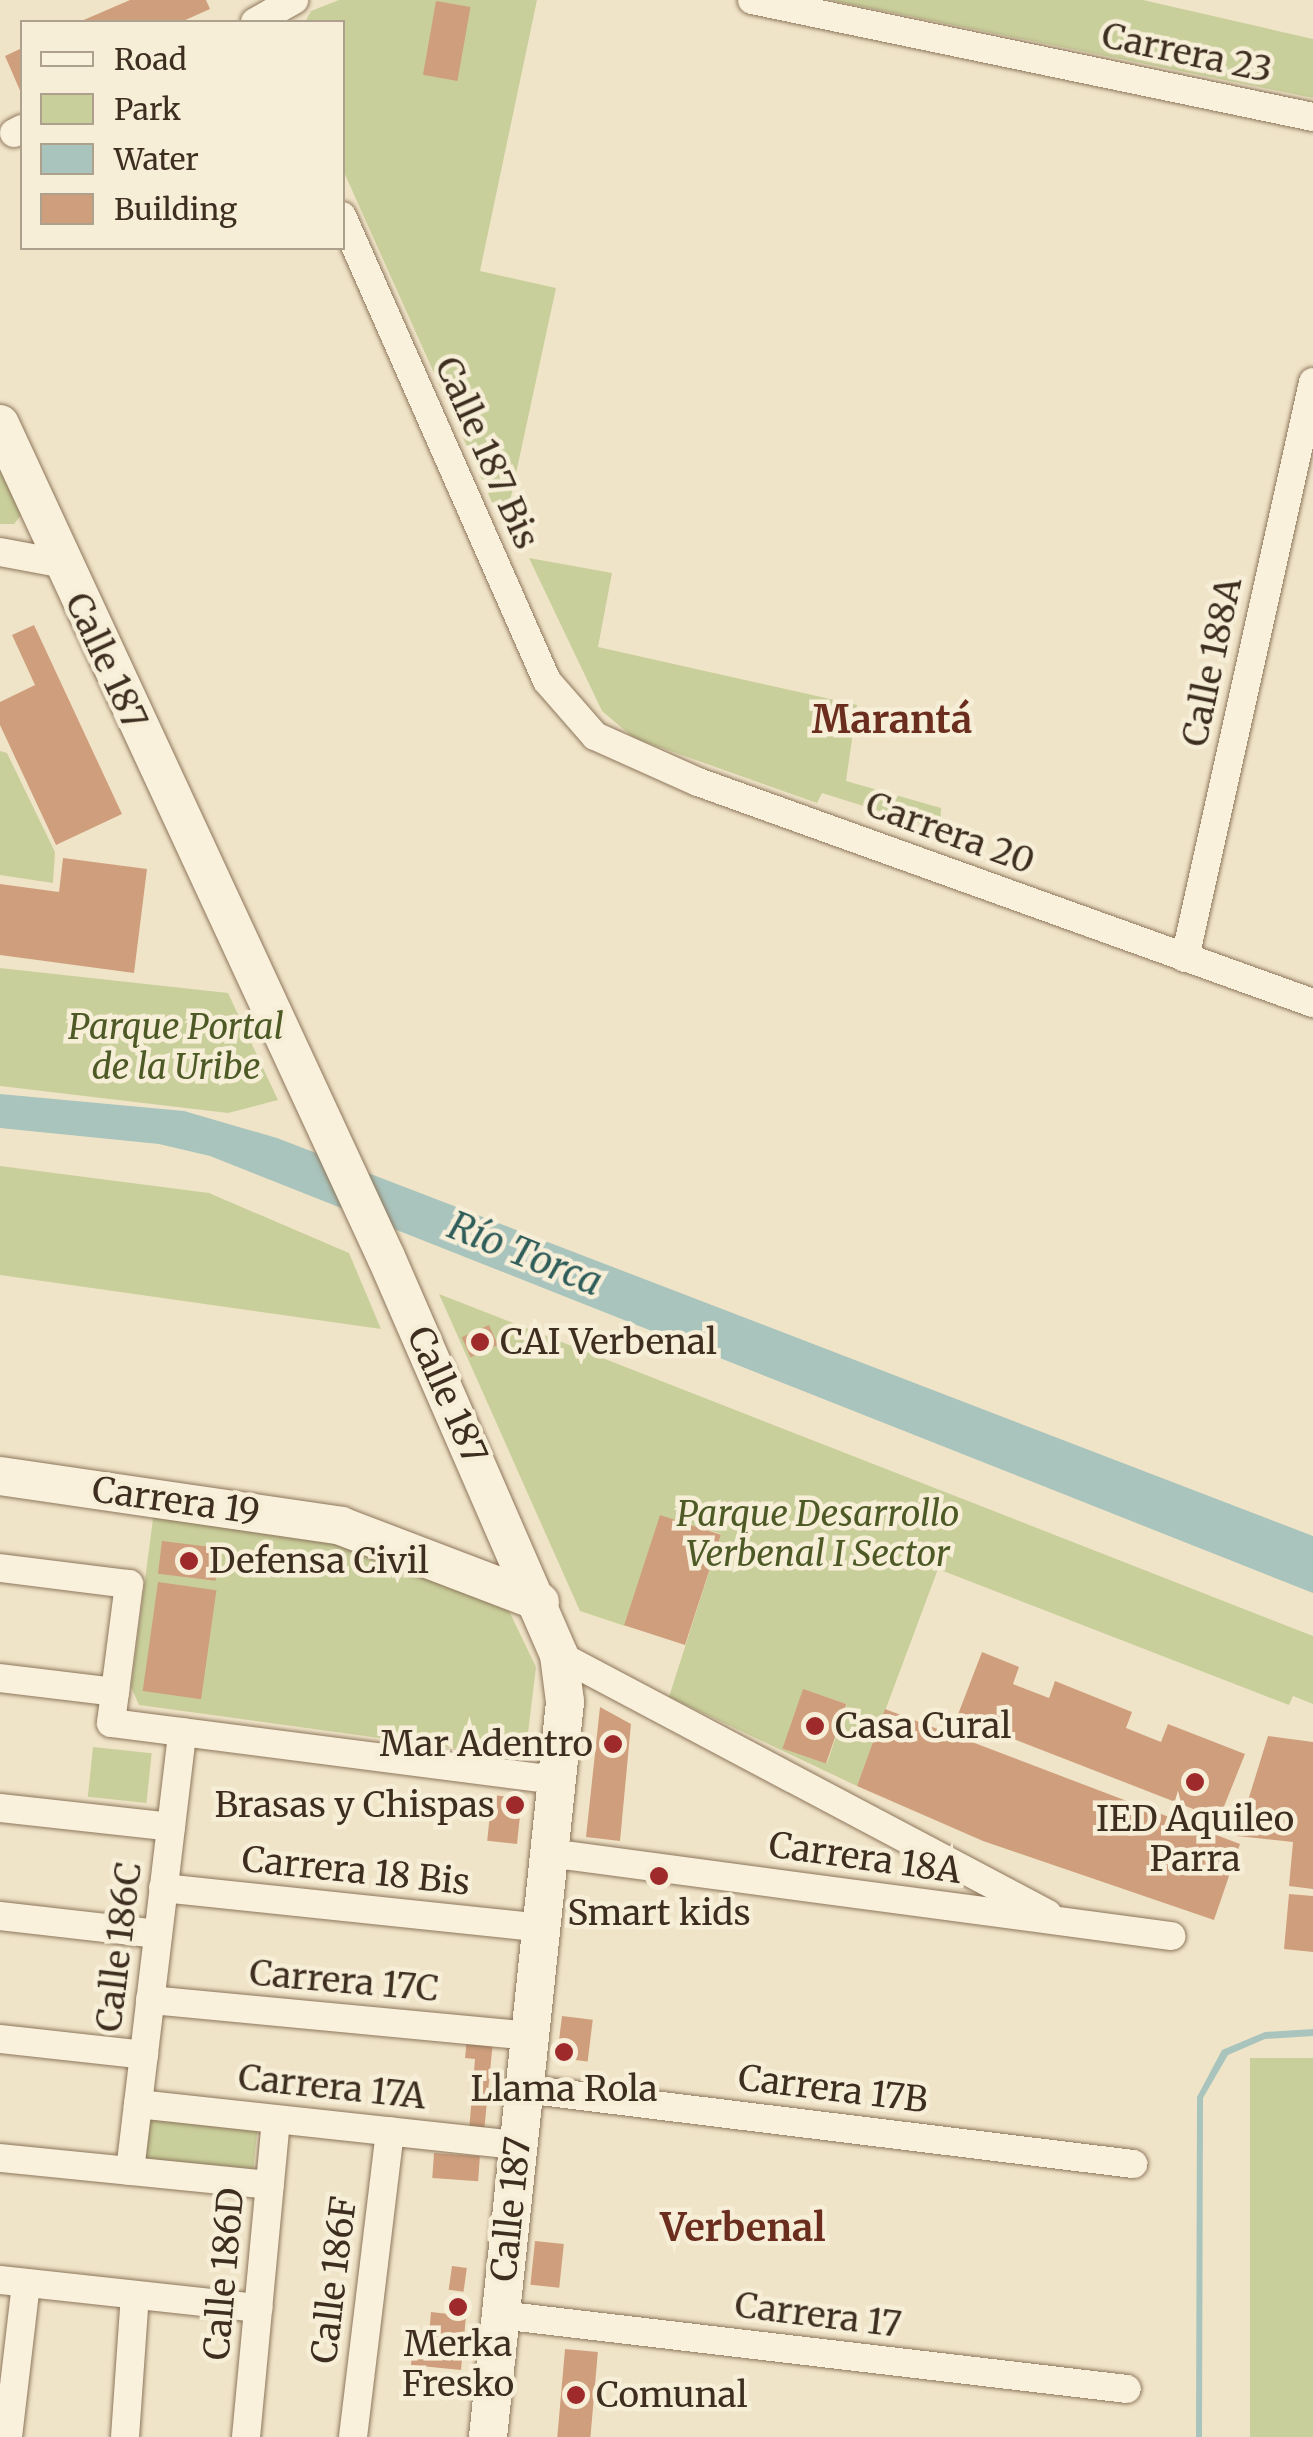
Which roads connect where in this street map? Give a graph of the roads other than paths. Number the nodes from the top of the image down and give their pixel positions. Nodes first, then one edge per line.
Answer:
1 (294, 0) edge
2 (752, 0) edge
3 (259, 20) edge
4 (1313, 117) edge
5 (345, 223) edge
6 (1313, 382) edge
7 (0, 424) edge
8 (0, 552) edge
9 (60, 563) junction
10 (571, 715) joint
11 (1185, 958) junction
12 (1313, 1002) edge
13 (0, 1476) edge
14 (510, 1537) junction
15 (0, 1568) edge
16 (462, 1576) junction
17 (540, 1602) junction
18 (559, 1655) junction
19 (0, 1678) edge
20 (115, 1692) junction
21 (182, 1732) junction
22 (556, 1780) junction
23 (0, 1808) edge
24 (170, 1828) junction
25 (549, 1853) junction
26 (164, 1888) junction
27 (0, 1916) edge
28 (1066, 1923) junction
29 (542, 1928) junction
30 (158, 1934) junction
31 (1172, 1936) dead end
32 (150, 2000) junction
33 (530, 2036) junction
34 (0, 2038) edge
35 (144, 2055) junction
36 (524, 2089) junction
37 (138, 2104) junction
38 (276, 2119) junction
39 (390, 2131) junction
40 (518, 2145) junction
41 (0, 2158) edge
42 (1133, 2164) dead end
43 (130, 2171) junction
44 (270, 2185) junction
45 (13, 2281) edge
46 (135, 2295) junction
47 (258, 2308) junction
48 (500, 2316) junction
49 (1126, 2389) dead end
50 (8, 2437) edge
51 (125, 2437) edge
52 (246, 2437) edge
53 (353, 2437) edge
54 (488, 2437) edge

1 - 3 street
2 - 4 street, Carrera 23
5 - 10 street, Calle 187 Bis
6 - 11 street, Calle 188A
7 - 9 street, Calle 187
8 - 9 street
9 - 14 street, Calle 187
10 - 11 street, Carrera 20
11 - 12 street, Carrera 20
13 - 16 street, Carrera 19
14 - 16 street
14 - 17 street, Calle 187
15 - 20 street
16 - 17 street, Carrera 19
17 - 18 street, Calle 187
18 - 22 street, Calle 187
18 - 28 street
19 - 20 street
20 - 21 street
21 - 22 street
21 - 24 street, Calle 186C
22 - 25 street, Calle 187
23 - 24 street
24 - 26 street, Calle 186C
25 - 28 street, Carrera 18A
25 - 29 street, Calle 187
26 - 29 street, Carrera 18 Bis
26 - 30 street, Calle 186C
27 - 30 street
28 - 31 street, Carrera 18A
29 - 33 street, Calle 187
30 - 32 street, Calle 186C
32 - 33 street, Carrera 17C
32 - 35 street, Calle 186C
33 - 36 street, Calle 187
34 - 35 street
35 - 37 street, Calle 186C
36 - 40 street, Calle 187
36 - 42 street, Carrera 17B
37 - 38 street, Carrera 17A
37 - 43 street, Calle 186C
38 - 39 street, Carrera 17A
38 - 44 street, Calle 186D
39 - 40 street, Carrera 17A
39 - 53 street, Calle 186F
40 - 48 street, Calle 187
41 - 43 street
43 - 44 street
44 - 47 street, Calle 186D
45 - 46 street
45 - 50 street
46 - 47 street
46 - 51 street
47 - 52 street, Calle 186D
48 - 49 street, Carrera 17
48 - 54 street, Calle 187

